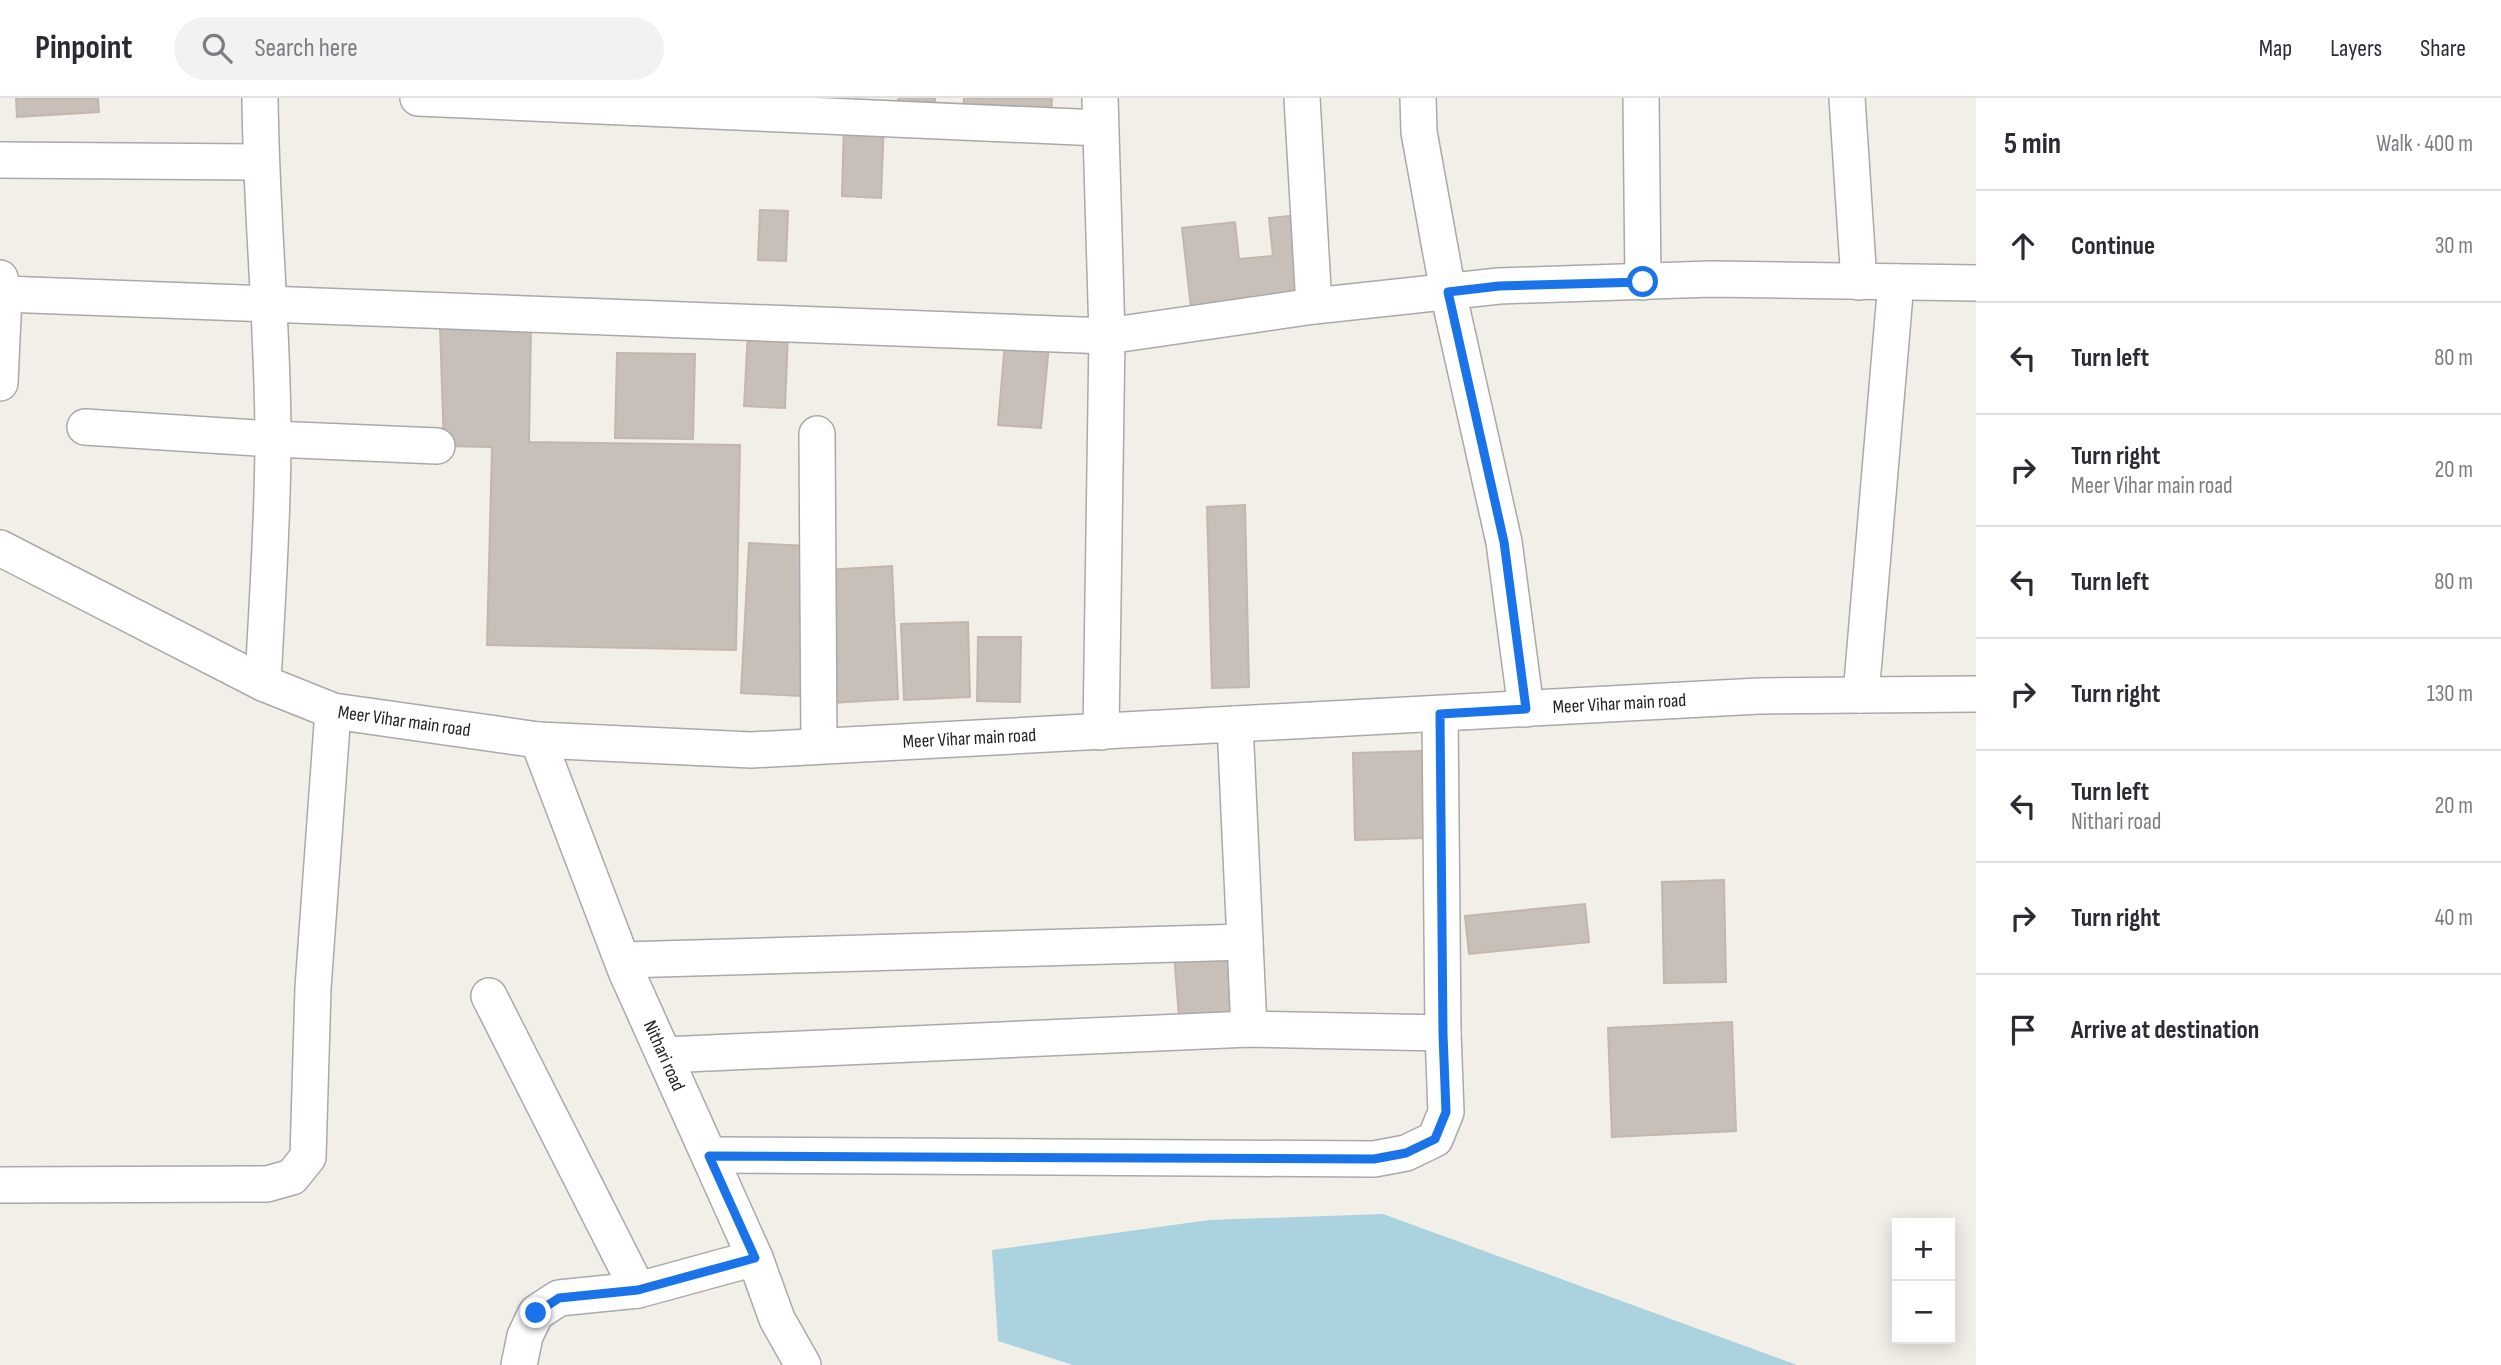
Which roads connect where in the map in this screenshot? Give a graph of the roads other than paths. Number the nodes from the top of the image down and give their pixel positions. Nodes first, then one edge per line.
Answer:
1 (260, 98) edge
2 (418, 98) edge
3 (1303, 98) edge
4 (1418, 98) edge
5 (1641, 98) edge
6 (1847, 98) edge
7 (1100, 113) edge
8 (0, 160) edge
9 (260, 162) junction
10 (1643, 282) junction
11 (1859, 282) junction
12 (1896, 282) junction
13 (1976, 283) edge
14 (2, 286) edge
15 (1448, 292) junction
16 (269, 306) junction
17 (1314, 306) junction
18 (1107, 336) junction
19 (0, 383) edge
20 (85, 427) dead end
21 (817, 434) dead end
22 (273, 439) junction
23 (437, 446) dead end
24 (0, 548) edge
25 (263, 683) junction
26 (1976, 694) edge
27 (1861, 695) junction
28 (1526, 709) junction
29 (332, 711) junction
30 (1440, 714) junction
31 (1235, 724) junction
32 (1101, 732) junction
33 (538, 740) junction
34 (819, 746) junction
35 (1245, 942) junction
36 (623, 960) junction
37 (489, 996) dead end
38 (1249, 1030) junction
39 (1443, 1034) junction
40 (664, 1055) junction
41 (709, 1156) junction
42 (0, 1185) edge
43 (755, 1258) junction
44 (638, 1290) junction
45 (519, 1365) edge
46 (803, 1365) edge

1 - 9 street
2 - 7 street
3 - 17 street
4 - 15 street
5 - 10 street
6 - 11 street
7 - 18 street
8 - 9 street
9 - 16 street
10 - 11 street
10 - 15 street
11 - 12 street
12 - 13 street
12 - 27 street
14 - 16 street
14 - 19 street
15 - 17 street
15 - 28 street
16 - 18 street
16 - 22 street
17 - 18 street
18 - 32 street
20 - 22 street
21 - 34 street
22 - 23 street
22 - 25 street
24 - 25 street, Meer Vihar main road
25 - 29 street, Meer Vihar main road
26 - 27 street, Meer Vihar main road
27 - 28 street, Meer Vihar main road
28 - 30 street, Meer Vihar main road
29 - 33 street, Meer Vihar main road
29 - 42 street
30 - 31 street, Meer Vihar main road
30 - 39 street
31 - 32 street, Meer Vihar main road
31 - 35 street
32 - 34 street, Meer Vihar main road
33 - 34 street, Meer Vihar main road
33 - 36 street, Nithari road
35 - 36 street
35 - 38 street
36 - 40 street, Nithari road
37 - 44 street
38 - 39 street
38 - 40 street
39 - 41 street
40 - 41 street, Nithari road
41 - 43 street, Nithari road
43 - 44 street
43 - 46 street, Nithari road
44 - 45 street

